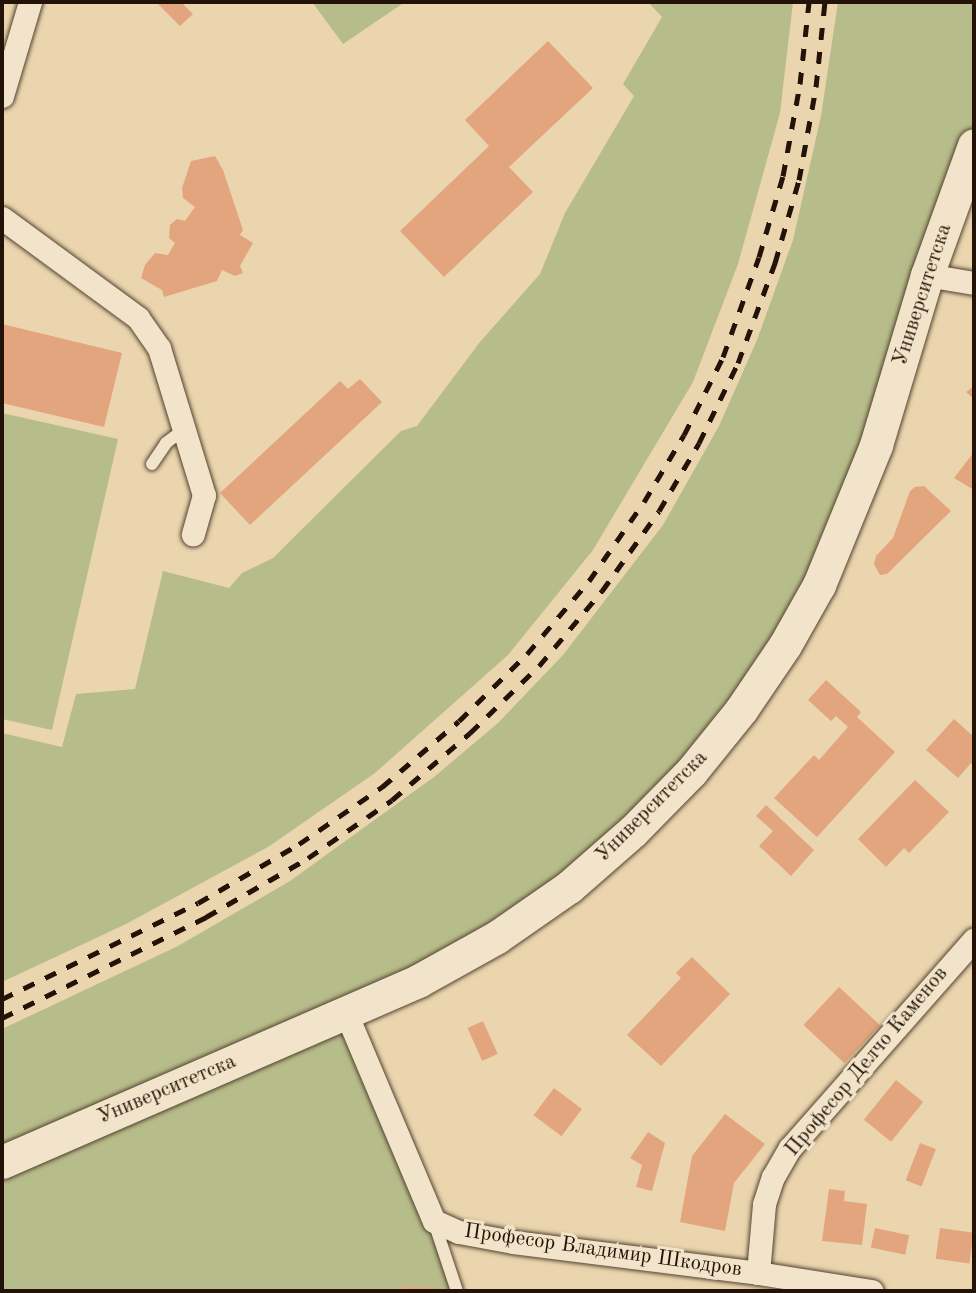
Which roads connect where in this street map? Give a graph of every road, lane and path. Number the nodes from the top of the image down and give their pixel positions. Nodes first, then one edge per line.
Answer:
1 (30, 2) edge
2 (2, 96) edge
3 (974, 145) edge
4 (2, 218) edge
5 (927, 275) junction
6 (974, 284) edge
7 (182, 431) junction
8 (152, 464) dead end
9 (193, 534) dead end
10 (974, 939) edge
11 (346, 1013) junction
12 (2, 1162) edge
13 (434, 1221) junction
14 (758, 1273) junction
15 (457, 1291) edge
16 (872, 1291) edge

1 - 2 street
3 - 5 street, Университетска
4 - 7 street
5 - 6 street
5 - 11 street, Университетска
7 - 8 lane
7 - 9 street
10 - 14 street, Професор Делчо Каменов
11 - 12 street, Университетска
11 - 13 street, Професор Владимир Шкодров
13 - 14 street, Професор Владимир Шкодров
13 - 15 lane
14 - 16 street, Професор Владимир Шкодров

